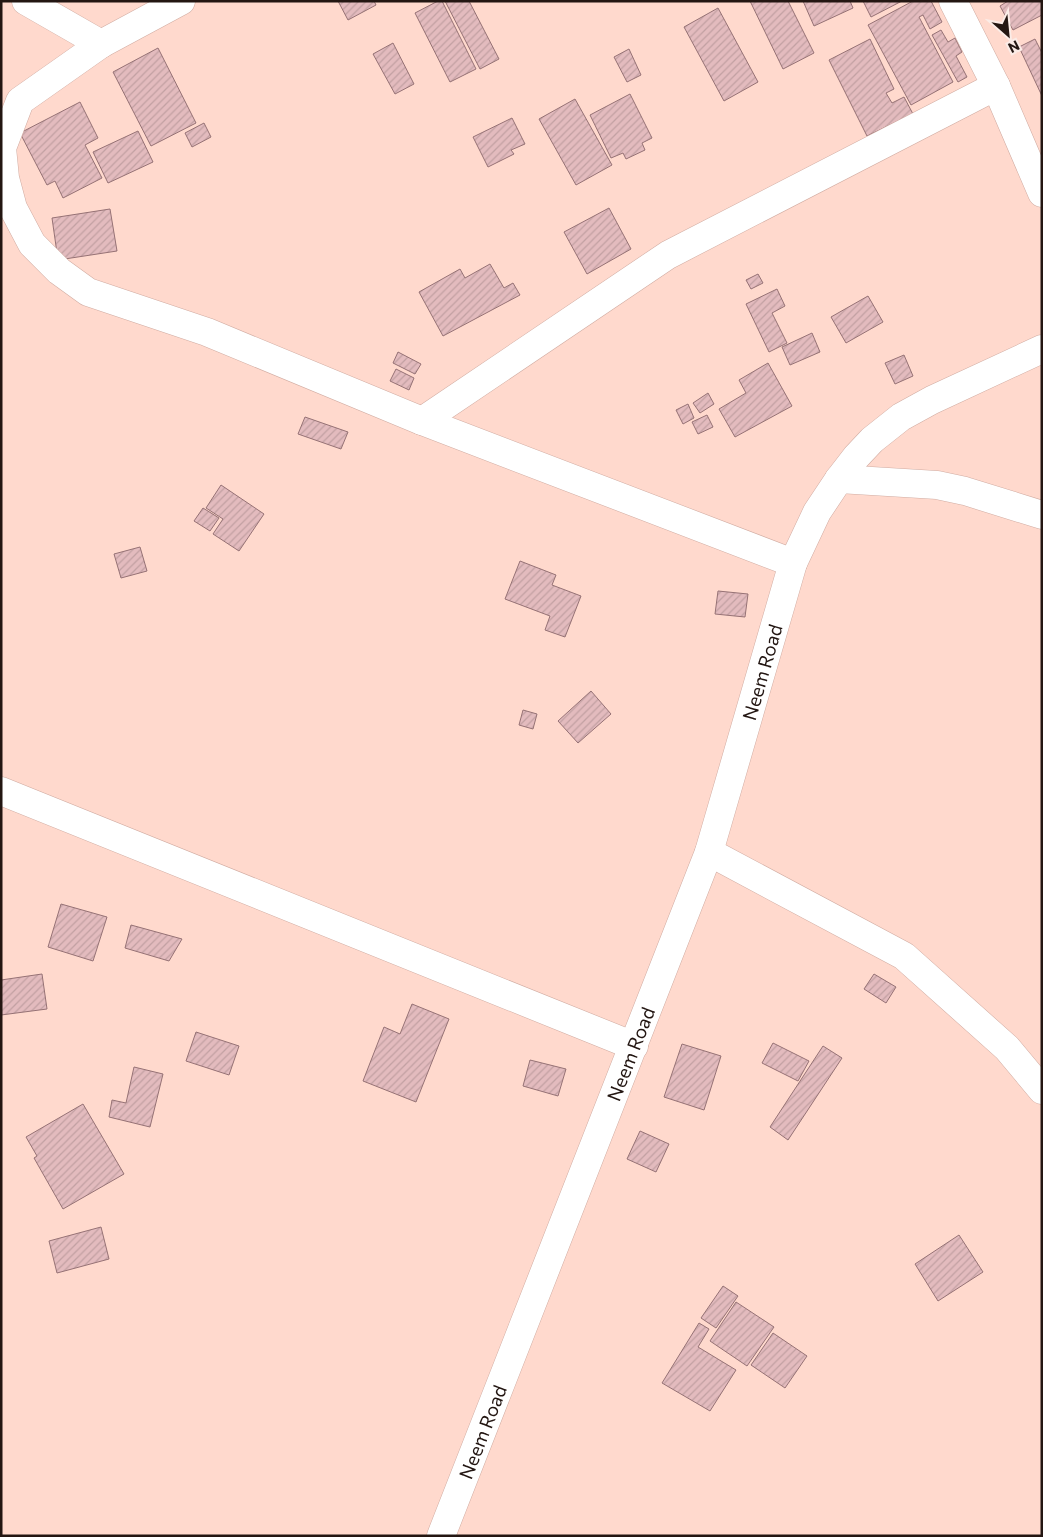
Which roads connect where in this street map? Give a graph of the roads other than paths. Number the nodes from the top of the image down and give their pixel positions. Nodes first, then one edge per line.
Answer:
1 (26, 1) edge
2 (180, 1) edge
3 (953, 1) edge
4 (101, 44) junction
5 (996, 86) junction
6 (3, 178) edge
7 (1042, 193) edge
8 (1042, 349) edge
9 (422, 421) junction
10 (839, 479) junction
11 (1042, 515) edge
12 (793, 563) junction
13 (1, 791) edge
14 (709, 852) junction
15 (634, 1046) junction
16 (1042, 1090) edge
17 (441, 1536) edge

1 - 4 street
2 - 4 street
3 - 5 street
4 - 6 street
5 - 7 street
5 - 9 street
6 - 9 street
8 - 10 street, Neem Road
9 - 12 street
10 - 11 street
10 - 12 street, Neem Road
12 - 14 street, Neem Road
13 - 15 street
14 - 15 street, Neem Road
14 - 16 street
15 - 17 street, Neem Road

